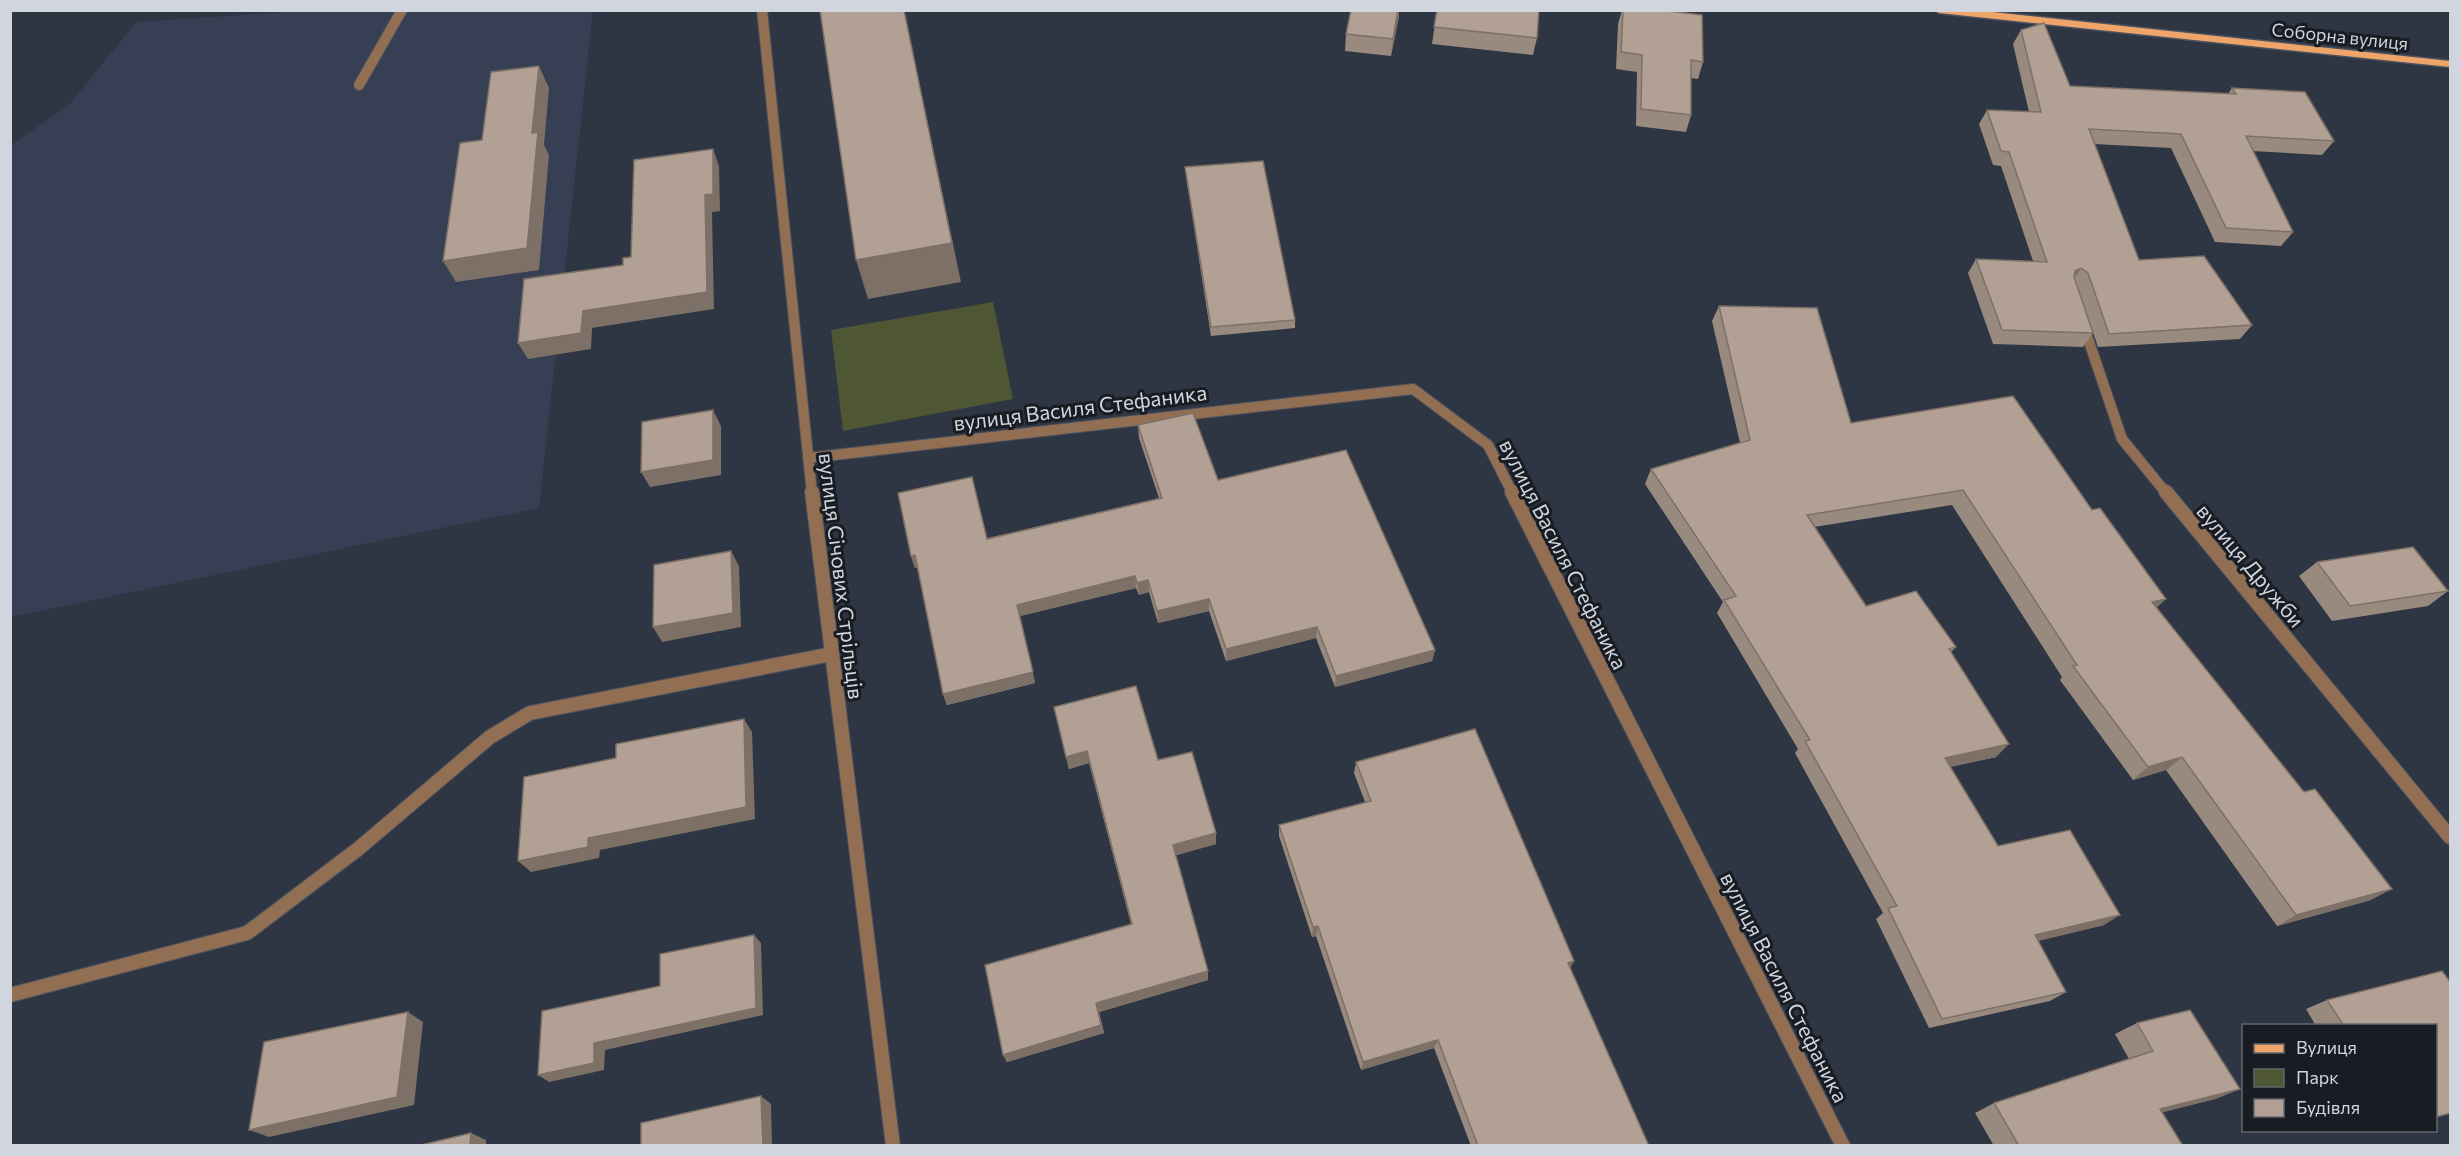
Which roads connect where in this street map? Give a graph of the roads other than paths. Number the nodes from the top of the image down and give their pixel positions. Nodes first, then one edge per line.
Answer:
1 (402, 10) edge
2 (762, 10) edge
3 (1939, 10) edge
4 (2451, 64) edge
5 (358, 85) dead end
6 (2078, 310) edge
7 (808, 458) junction
8 (832, 654) junction
9 (2451, 837) edge
10 (10, 994) edge
11 (893, 1146) edge
12 (1843, 1146) edge

1 - 5 street
2 - 7 street, вулиця Січових Стрільців
3 - 4 main road, Соборна вулиця
6 - 9 street, вулиця Дружби
7 - 8 street, вулиця Січових Стрільців
7 - 12 street, вулиця Василя Стефаника
8 - 10 street
8 - 11 street, вулиця Січових Стрільців

